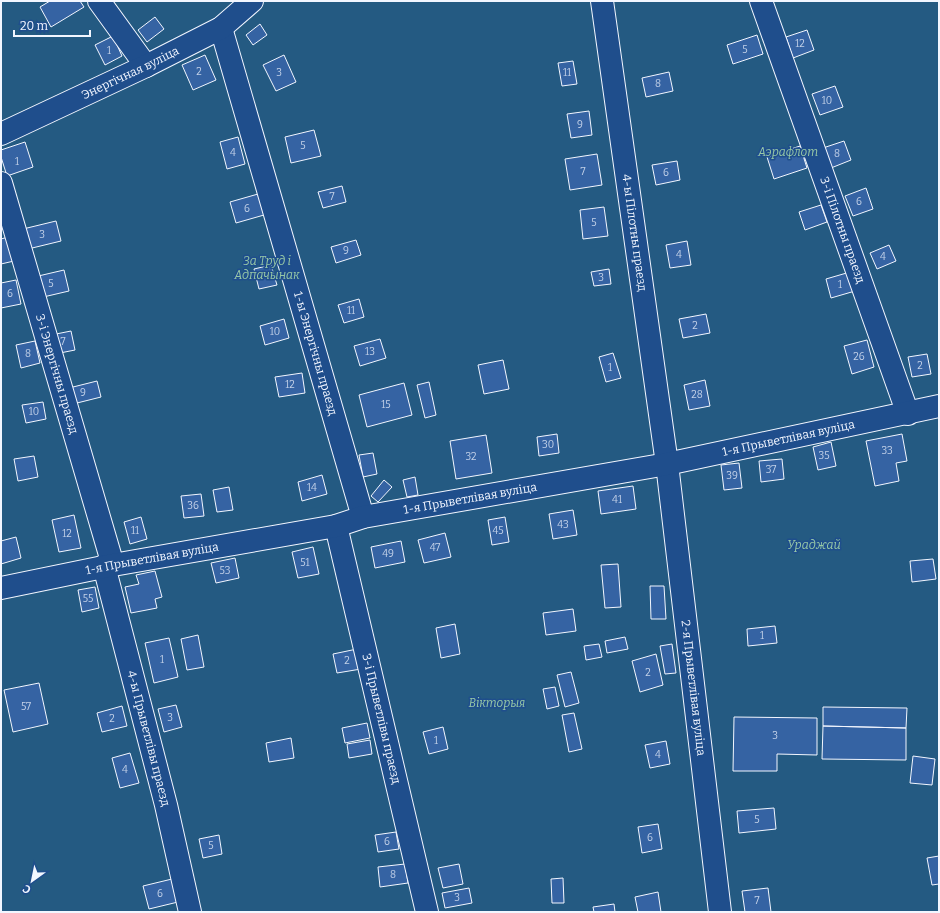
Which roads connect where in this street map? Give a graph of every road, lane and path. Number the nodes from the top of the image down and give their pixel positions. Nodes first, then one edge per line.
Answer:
1 (99, 1) edge
2 (252, 1) edge
3 (602, 1) edge
4 (761, 1) edge
5 (221, 28) junction
6 (146, 66) junction
7 (1, 134) edge
8 (1, 183) edge
9 (939, 406) edge
10 (908, 414) junction
11 (667, 464) junction
12 (364, 517) junction
13 (336, 526) junction
14 (108, 565) junction
15 (1, 588) edge
16 (190, 912) edge
17 (427, 912) edge
18 (720, 912) edge

1 - 6 lane
2 - 5 lane, Энергічная вуліца
3 - 11 lane, 4-ы Пілотны праезд
4 - 10 lane, 3-і Пілотны праезд
5 - 6 lane, Энергічная вуліца
5 - 12 lane, 1-ы Энергічны праезд
6 - 7 lane, Энергічная вуліца
8 - 14 lane, 3-і Энергічны праезд
9 - 10 lane, 1-я Прыветлівая вуліца
10 - 11 lane, 1-я Прыветлівая вуліца
11 - 12 lane, 1-я Прыветлівая вуліца
11 - 18 lane, 2-я Прыветлівая вуліца
12 - 13 lane, 1-я Прыветлівая вуліца
13 - 14 lane, 1-я Прыветлівая вуліца
13 - 17 lane, 3-і Прыветлівы праезд
14 - 15 lane, 1-я Прыветлівая вуліца
14 - 16 lane, 4-ы Прыветлівы праезд

